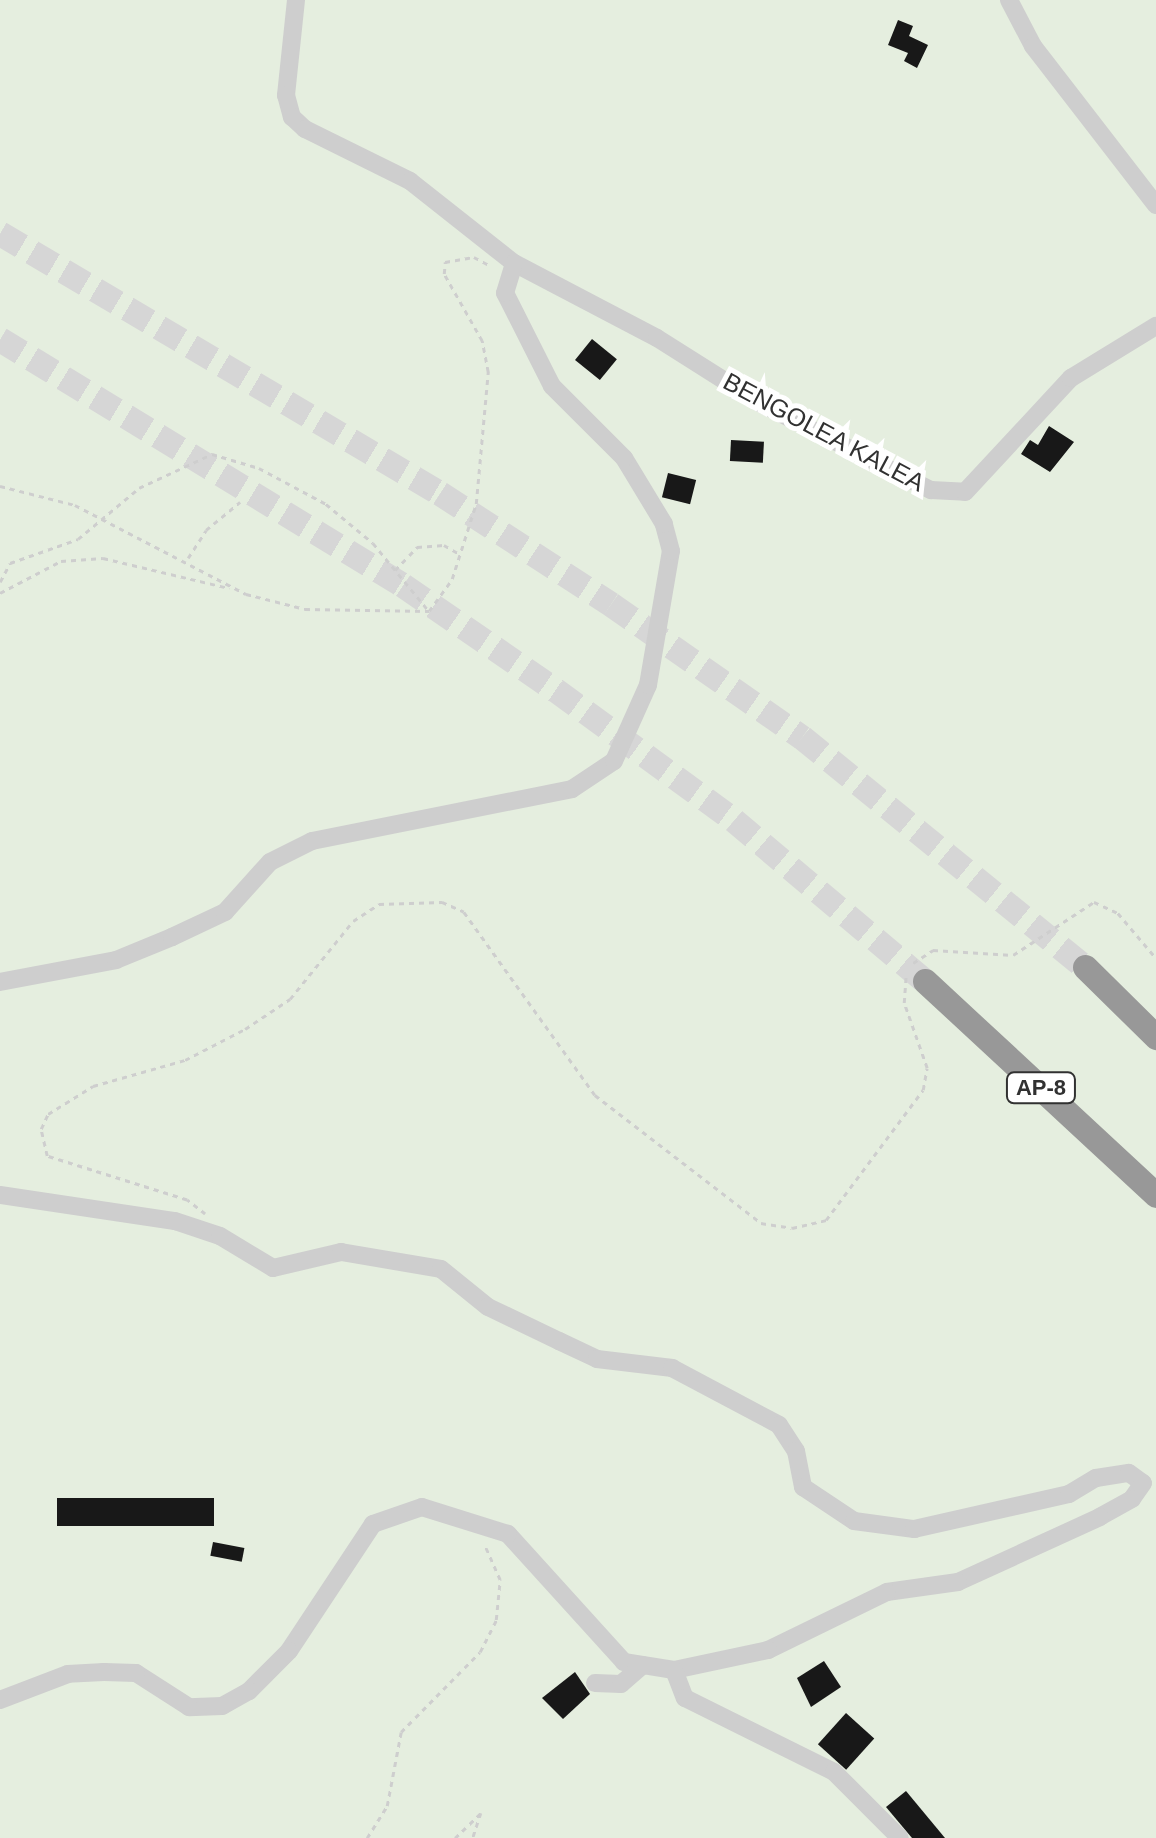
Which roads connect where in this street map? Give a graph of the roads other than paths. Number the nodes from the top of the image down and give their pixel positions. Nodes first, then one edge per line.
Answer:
1 (296, 0) edge
2 (1009, 0) edge
3 (1156, 205) edge
4 (514, 264) junction
5 (1156, 326) edge
6 (1085, 967) tunnel mouth
7 (925, 981) tunnel mouth
8 (0, 982) edge
9 (1156, 1036) edge
10 (0, 1195) edge
11 (1156, 1195) edge
12 (1150, 1485) edge
13 (643, 1665) junction
14 (674, 1670) junction
15 (595, 1683) dead end
16 (0, 1700) edge
17 (900, 1838) edge

1 - 4 street, BENGOLEA KALEA
2 - 3 street
4 - 5 street, BENGOLEA KALEA
4 - 8 street
6 - 9 highway
7 - 11 highway, AP-8
10 - 12 street
12 - 14 street
13 - 14 street
13 - 15 street
13 - 16 street
14 - 17 street

